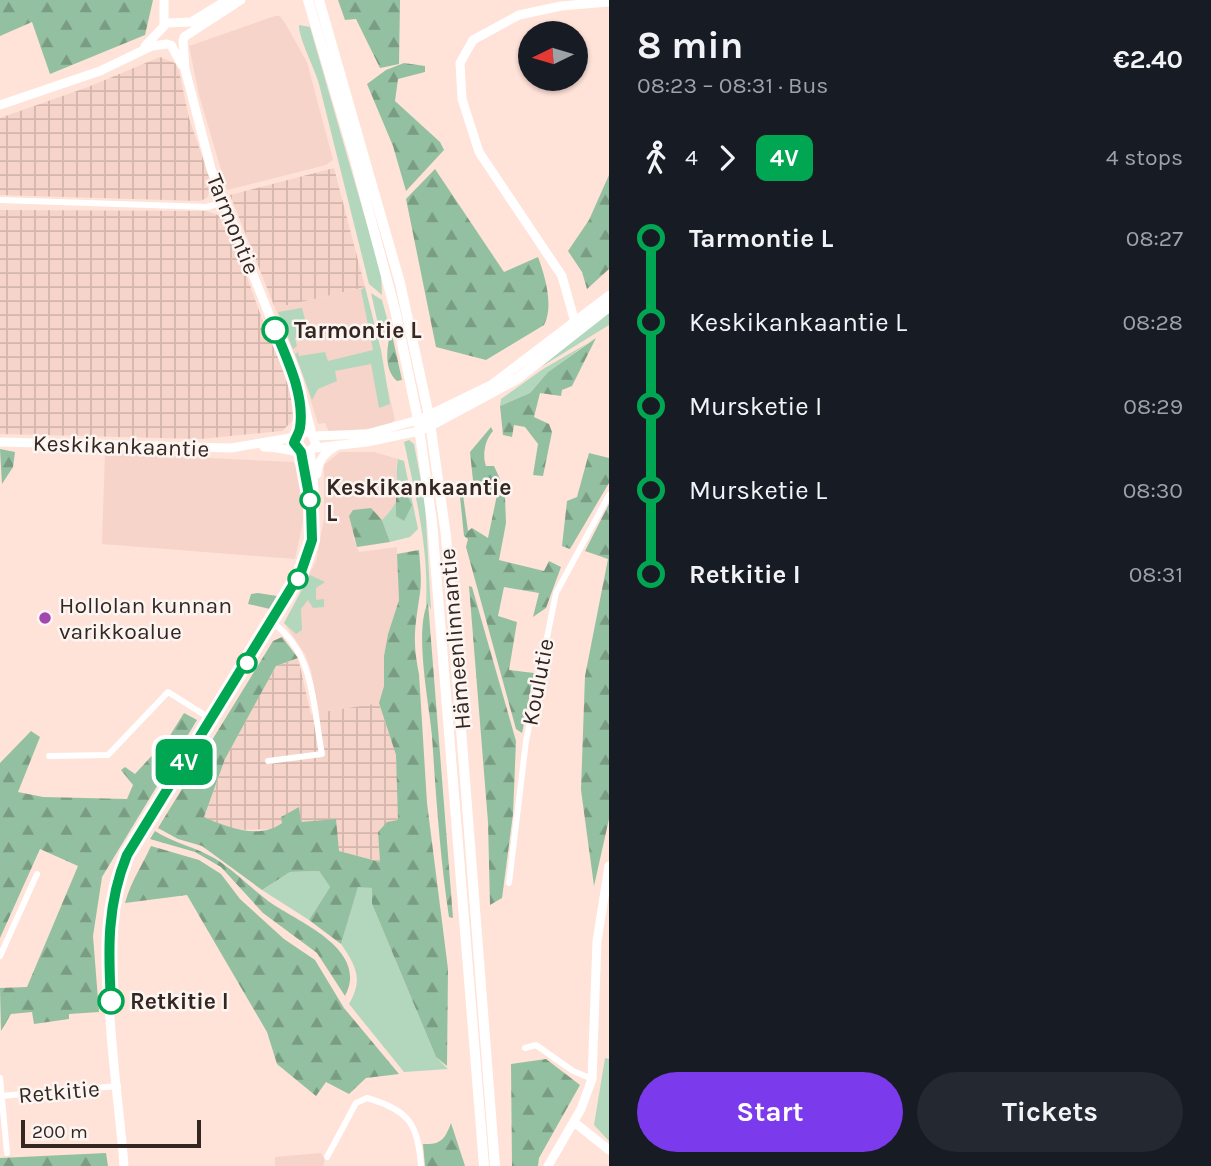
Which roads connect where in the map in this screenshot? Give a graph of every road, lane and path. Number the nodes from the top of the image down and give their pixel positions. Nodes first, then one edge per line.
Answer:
1 (165, 0) edge
2 (227, 0) edge
3 (241, 0) edge
4 (308, 0) edge
5 (319, 0) edge
6 (609, 2) edge
7 (176, 22) junction
8 (163, 28) junction
9 (183, 39) junction
10 (169, 44) junction
11 (137, 53) junction
12 (184, 69) junction
13 (0, 105) edge
14 (0, 200) edge
15 (224, 202) junction
16 (609, 296) edge
17 (609, 307) edge
18 (576, 327) junction
19 (293, 376) junction
20 (430, 422) junction
21 (418, 426) junction
22 (298, 435) junction
23 (313, 435) junction
24 (0, 442) edge
25 (340, 444) junction
26 (242, 447) junction
27 (306, 451) junction
28 (609, 495) edge
29 (312, 538) junction
30 (273, 623) junction
31 (211, 719) junction
32 (49, 755) dead end
33 (268, 761) dead end
34 (609, 866) edge
35 (37, 874) dead end
36 (509, 883) dead end
37 (0, 956) edge
38 (525, 1048) dead end
39 (0, 1078) edge
40 (592, 1079) junction
41 (118, 1086) junction
42 (1, 1096) edge
43 (574, 1122) junction
44 (609, 1150) edge
45 (7, 1153) dead end
46 (327, 1157) dead end
47 (124, 1166) edge
48 (421, 1166) edge
49 (484, 1166) edge
50 (495, 1166) edge
51 (548, 1166) edge

1 - 7 street
1 - 8 street
2 - 7 street
3 - 9 street
4 - 21 main road, Hämeenlinnantie
5 - 20 main road, Hämeenlinnantie
6 - 18 street
7 - 8 street
7 - 9 street
8 - 10 street
8 - 11 street
9 - 10 street
9 - 12 street, Tarmontie
10 - 11 street
10 - 12 street, Tarmontie
11 - 13 street
12 - 15 street, Tarmontie
14 - 15 street
15 - 19 street, Tarmontie
16 - 18 main road
17 - 18 main road
18 - 20 main road
19 - 22 street, Tarmontie
19 - 23 street, Tarmontie
20 - 21 main road
20 - 50 main road, Hämeenlinnantie
21 - 23 street
21 - 25 street, Keskikankaantie
21 - 49 main road, Hämeenlinnantie
22 - 23 street, Keskikankaantie
22 - 26 street, Keskikankaantie
22 - 27 street, Tarmontie
23 - 27 street, Tarmontie
24 - 26 street, Keskikankaantie
25 - 27 street, Keskikankaantie
25 - 29 street
26 - 27 street, Keskikankaantie
27 - 29 street
28 - 36 street, Koulutie
29 - 30 street
30 - 31 street
30 - 33 street
31 - 32 street
31 - 41 street
34 - 40 street
35 - 37 street
38 - 40 street
39 - 42 street
40 - 43 street
41 - 42 street, Retkitie
41 - 47 street
42 - 45 street
43 - 44 street
43 - 51 street
46 - 48 street

